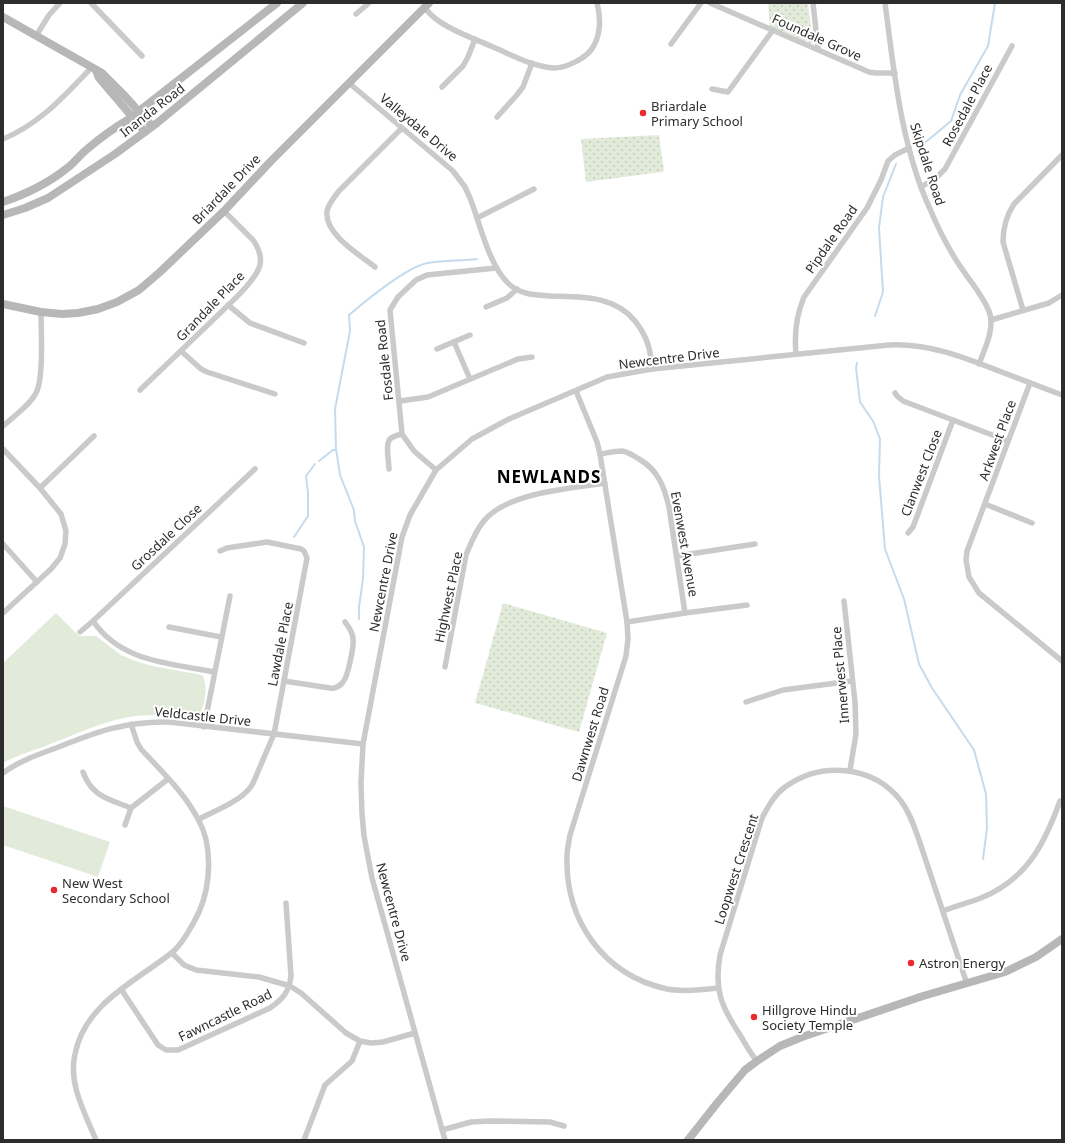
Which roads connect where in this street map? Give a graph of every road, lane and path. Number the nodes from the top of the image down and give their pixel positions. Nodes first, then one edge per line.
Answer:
1 (60, 3) edge
2 (91, 3) edge
3 (277, 3) edge
4 (303, 3) edge
5 (369, 3) edge
6 (596, 3) edge
7 (701, 3) edge
8 (710, 3) edge
9 (813, 3) edge
10 (886, 3) edge
11 (427, 6) edge
12 (356, 14) dead end
13 (3, 17) edge
14 (773, 30) junction
15 (36, 36) junction
16 (475, 39) junction
17 (670, 44) dead end
18 (1012, 46) dead end
19 (818, 49) junction
20 (142, 56) dead end
21 (532, 63) junction
22 (94, 68) junction
23 (896, 73) junction
24 (349, 83) junction
25 (442, 87) dead end
26 (712, 89) dead end
27 (139, 111) junction
28 (132, 117) junction
29 (497, 117) dead end
30 (152, 126) junction
31 (402, 128) junction
32 (145, 132) junction
33 (3, 139) edge
34 (909, 148) junction
35 (1062, 155) edge
36 (921, 187) junction
37 (534, 189) dead end
38 (3, 202) edge
39 (224, 211) junction
40 (3, 215) edge
41 (478, 218) junction
42 (375, 267) dead end
43 (496, 268) junction
44 (516, 289) junction
45 (1062, 295) edge
46 (3, 304) edge
47 (228, 305) junction
48 (486, 307) dead end
49 (1023, 310) junction
50 (42, 312) junction
51 (991, 320) junction
52 (470, 335) dead end
53 (304, 342) dead end
54 (454, 342) junction
55 (436, 349) dead end
56 (181, 351) junction
57 (796, 354) junction
58 (532, 357) dead end
59 (979, 364) junction
60 (652, 369) junction
61 (470, 379) junction
62 (1030, 383) junction
63 (140, 390) dead end
64 (576, 391) junction
65 (275, 394) dead end
66 (895, 394) dead end
67 (1062, 395) edge
68 (400, 401) junction
69 (953, 420) junction
70 (3, 426) edge
71 (402, 434) junction
72 (94, 436) dead end
73 (1008, 441) junction
74 (3, 449) edge
75 (600, 454) junction
76 (255, 469) dead end
77 (390, 469) dead end
78 (436, 470) junction
79 (605, 483) junction
80 (40, 488) junction
81 (985, 504) junction
82 (1032, 523) dead end
83 (908, 533) dead end
84 (3, 544) edge
85 (755, 544) dead end
86 (220, 550) dead end
87 (677, 556) junction
88 (37, 582) junction
89 (230, 596) dead end
90 (844, 601) dead end
91 (747, 605) dead end
92 (3, 613) edge
93 (685, 613) junction
94 (93, 621) junction
95 (345, 622) dead end
96 (627, 622) junction
97 (169, 627) dead end
98 (80, 632) dead end
99 (221, 636) junction
100 (1062, 661) edge
101 (445, 667) dead end
102 (214, 672) junction
103 (284, 681) junction
104 (852, 681) junction
105 (746, 702) dead end
106 (132, 724) junction
107 (204, 727) junction
108 (274, 734) junction
109 (363, 744) junction
110 (850, 770) junction
111 (83, 772) dead end
112 (3, 773) edge
113 (168, 779) junction
114 (1060, 801) dead end
115 (131, 808) junction
116 (199, 819) junction
117 (125, 825) dead end
118 (286, 903) dead end
119 (943, 911) junction
120 (1062, 939) edge
121 (172, 953) junction
122 (967, 984) junction
123 (290, 986) junction
124 (718, 988) junction
125 (121, 989) junction
126 (414, 1033) junction
127 (360, 1041) junction
128 (757, 1060) junction
129 (564, 1126) dead end
130 (442, 1130) junction
131 (96, 1140) edge
132 (304, 1140) edge
133 (445, 1140) edge
134 (688, 1140) edge

1 - 15 street
2 - 20 street
3 - 27 street, Inanda Road
4 - 30 street, Inanda Road
5 - 12 street
6 - 21 street
7 - 17 street
8 - 14 street, Foundale Grove
9 - 19 street
10 - 23 street, Skipdale Road
11 - 16 street
11 - 24 street, Briardale Drive
13 - 15 street
14 - 19 street, Foundale Grove
14 - 26 street
15 - 22 street
16 - 21 street
16 - 25 street
18 - 36 street, Rosedale Place
19 - 23 street, Foundale Grove
21 - 29 street
22 - 27 street
22 - 28 street
22 - 33 street
23 - 34 street, Skipdale Road
24 - 31 street, Valleydale Drive
24 - 39 street, Briardale Drive
27 - 28 street, Inanda Road
27 - 30 street
28 - 32 street
28 - 38 street, Inanda Road
30 - 32 street, Inanda Road
31 - 41 street, Valleydale Drive
31 - 42 street
32 - 40 street, Inanda Road
34 - 36 street, Skipdale Road
34 - 57 street, Pipdale Road
35 - 49 street
36 - 51 street, Skipdale Road
37 - 41 street
39 - 47 street, Grandale Place
39 - 50 street, Briardale Drive
41 - 43 street, Valleydale Drive
43 - 44 street, Valleydale Drive
43 - 68 street, Fosdale Road
44 - 48 street
44 - 60 street, Valleydale Drive
45 - 49 street
46 - 50 street, Briardale Drive
47 - 53 street
47 - 56 street, Grandale Place
49 - 51 street
50 - 70 street
51 - 59 street
52 - 54 street
54 - 55 street
54 - 61 street
56 - 63 street, Grandale Place
56 - 65 street
57 - 59 street, Newcentre Drive
57 - 60 street, Newcentre Drive
58 - 61 street
59 - 62 street, Newcentre Drive
60 - 64 street, Newcentre Drive
61 - 68 street
62 - 67 street, Newcentre Drive
62 - 73 street, Arkwest Place
64 - 75 street, Dawnwest Road
64 - 78 street, Newcentre Drive
66 - 69 street
68 - 71 street, Fosdale Road
69 - 73 street
69 - 83 street, Clanwest Close
71 - 77 street
71 - 78 street
72 - 80 street
73 - 81 street, Arkwest Place
74 - 80 street
75 - 79 street, Dawnwest Road
75 - 87 street, Evenwest Avenue
76 - 94 street, Grosdale Close
78 - 109 street, Newcentre Drive
79 - 96 street, Dawnwest Road
79 - 101 street, Highwest Place
80 - 88 street
81 - 82 street
81 - 100 street, Arkwest Place
84 - 88 street
85 - 87 street
86 - 103 street, Lawdale Place
87 - 93 street, Evenwest Avenue
88 - 92 street
89 - 99 street
90 - 104 street, Innerwest Place
91 - 93 street
93 - 96 street
94 - 98 street, Grosdale Close
94 - 102 street
95 - 103 street
96 - 124 street, Dawnwest Road
97 - 99 street
99 - 102 street
102 - 107 street
103 - 108 street, Lawdale Place
104 - 105 street
104 - 110 street, Innerwest Place
106 - 107 street, Veldcastle Drive
106 - 112 street, Veldcastle Drive
106 - 113 street
107 - 108 street, Veldcastle Drive
108 - 109 street, Veldcastle Drive
108 - 116 street, Lawdale Place
109 - 126 street, Newcentre Drive
110 - 119 street, Loopwest Crescent
110 - 124 street, Loopwest Crescent
111 - 115 street
113 - 115 street
113 - 116 street
114 - 119 street
115 - 117 street
116 - 121 street
118 - 123 street
119 - 122 street, Loopwest Crescent
120 - 122 street
121 - 123 street
121 - 125 street
122 - 128 street
123 - 125 street, Fawncastle Road
123 - 127 street
124 - 128 street, Loopwest Crescent
125 - 131 street
126 - 127 street
126 - 130 street, Newcentre Drive
127 - 132 street
128 - 134 street
129 - 130 street
130 - 133 street, Newcentre Drive

